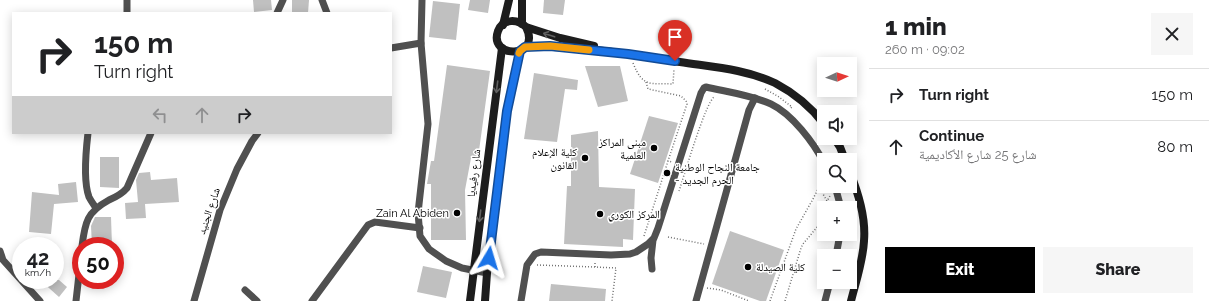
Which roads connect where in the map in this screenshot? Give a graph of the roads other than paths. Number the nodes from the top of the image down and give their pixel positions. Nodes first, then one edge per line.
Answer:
1 (127, 0) edge
2 (283, 0) edge
3 (322, 0) edge
4 (422, 0) edge
5 (509, 0) edge
6 (522, 0) edge
7 (127, 12) edge
8 (278, 12) edge
9 (327, 12) edge
10 (503, 25) junction
11 (524, 25) junction
12 (421, 43) junction
13 (392, 48) edge
14 (502, 48) junction
15 (522, 49) junction
16 (628, 54) junction
17 (755, 98) junction
18 (817, 117) edge
19 (88, 134) edge
20 (151, 134) edge
21 (257, 134) edge
22 (817, 153) edge
23 (857, 193) edge
24 (96, 208) junction
25 (420, 228) junction
26 (84, 237) edge
27 (654, 238) junction
28 (0, 251) edge
29 (652, 269) dead end
30 (473, 270) junction
31 (487, 272) junction
32 (77, 289) edge
33 (828, 289) edge
34 (245, 290) dead end
35 (40, 301) edge
36 (76, 301) edge
37 (194, 301) edge
38 (257, 301) edge
39 (312, 301) edge
40 (470, 301) edge
41 (485, 301) edge
42 (520, 301) edge
43 (696, 301) edge
44 (825, 301) edge
45 (851, 301) edge

1 - 7 street
2 - 8 street
3 - 9 street
4 - 12 street
5 - 10 main road
6 - 11 main road
10 - 11 main road
10 - 14 main road
11 - 15 main road
16 -> 11 main road
12 - 13 street
12 - 25 street
14 - 15 main road
14 -> 30 main road, شارع رفيديا
15 - 16 main road
15 - 31 main road
16 - 18 main road
17 - 22 street
17 - 27 street
17 - 43 street
19 - 24 street
20 - 24 street
21 - 37 street, شارع الجنيد
23 - 45 main road
24 - 26 street
25 - 30 street
25 - 39 street
27 - 29 street
27 - 42 street
28 - 35 street
30 - 31 street
30 - 40 main road, شارع رفيديا
31 - 41 main road
32 - 36 street
33 - 44 street
34 - 38 street

